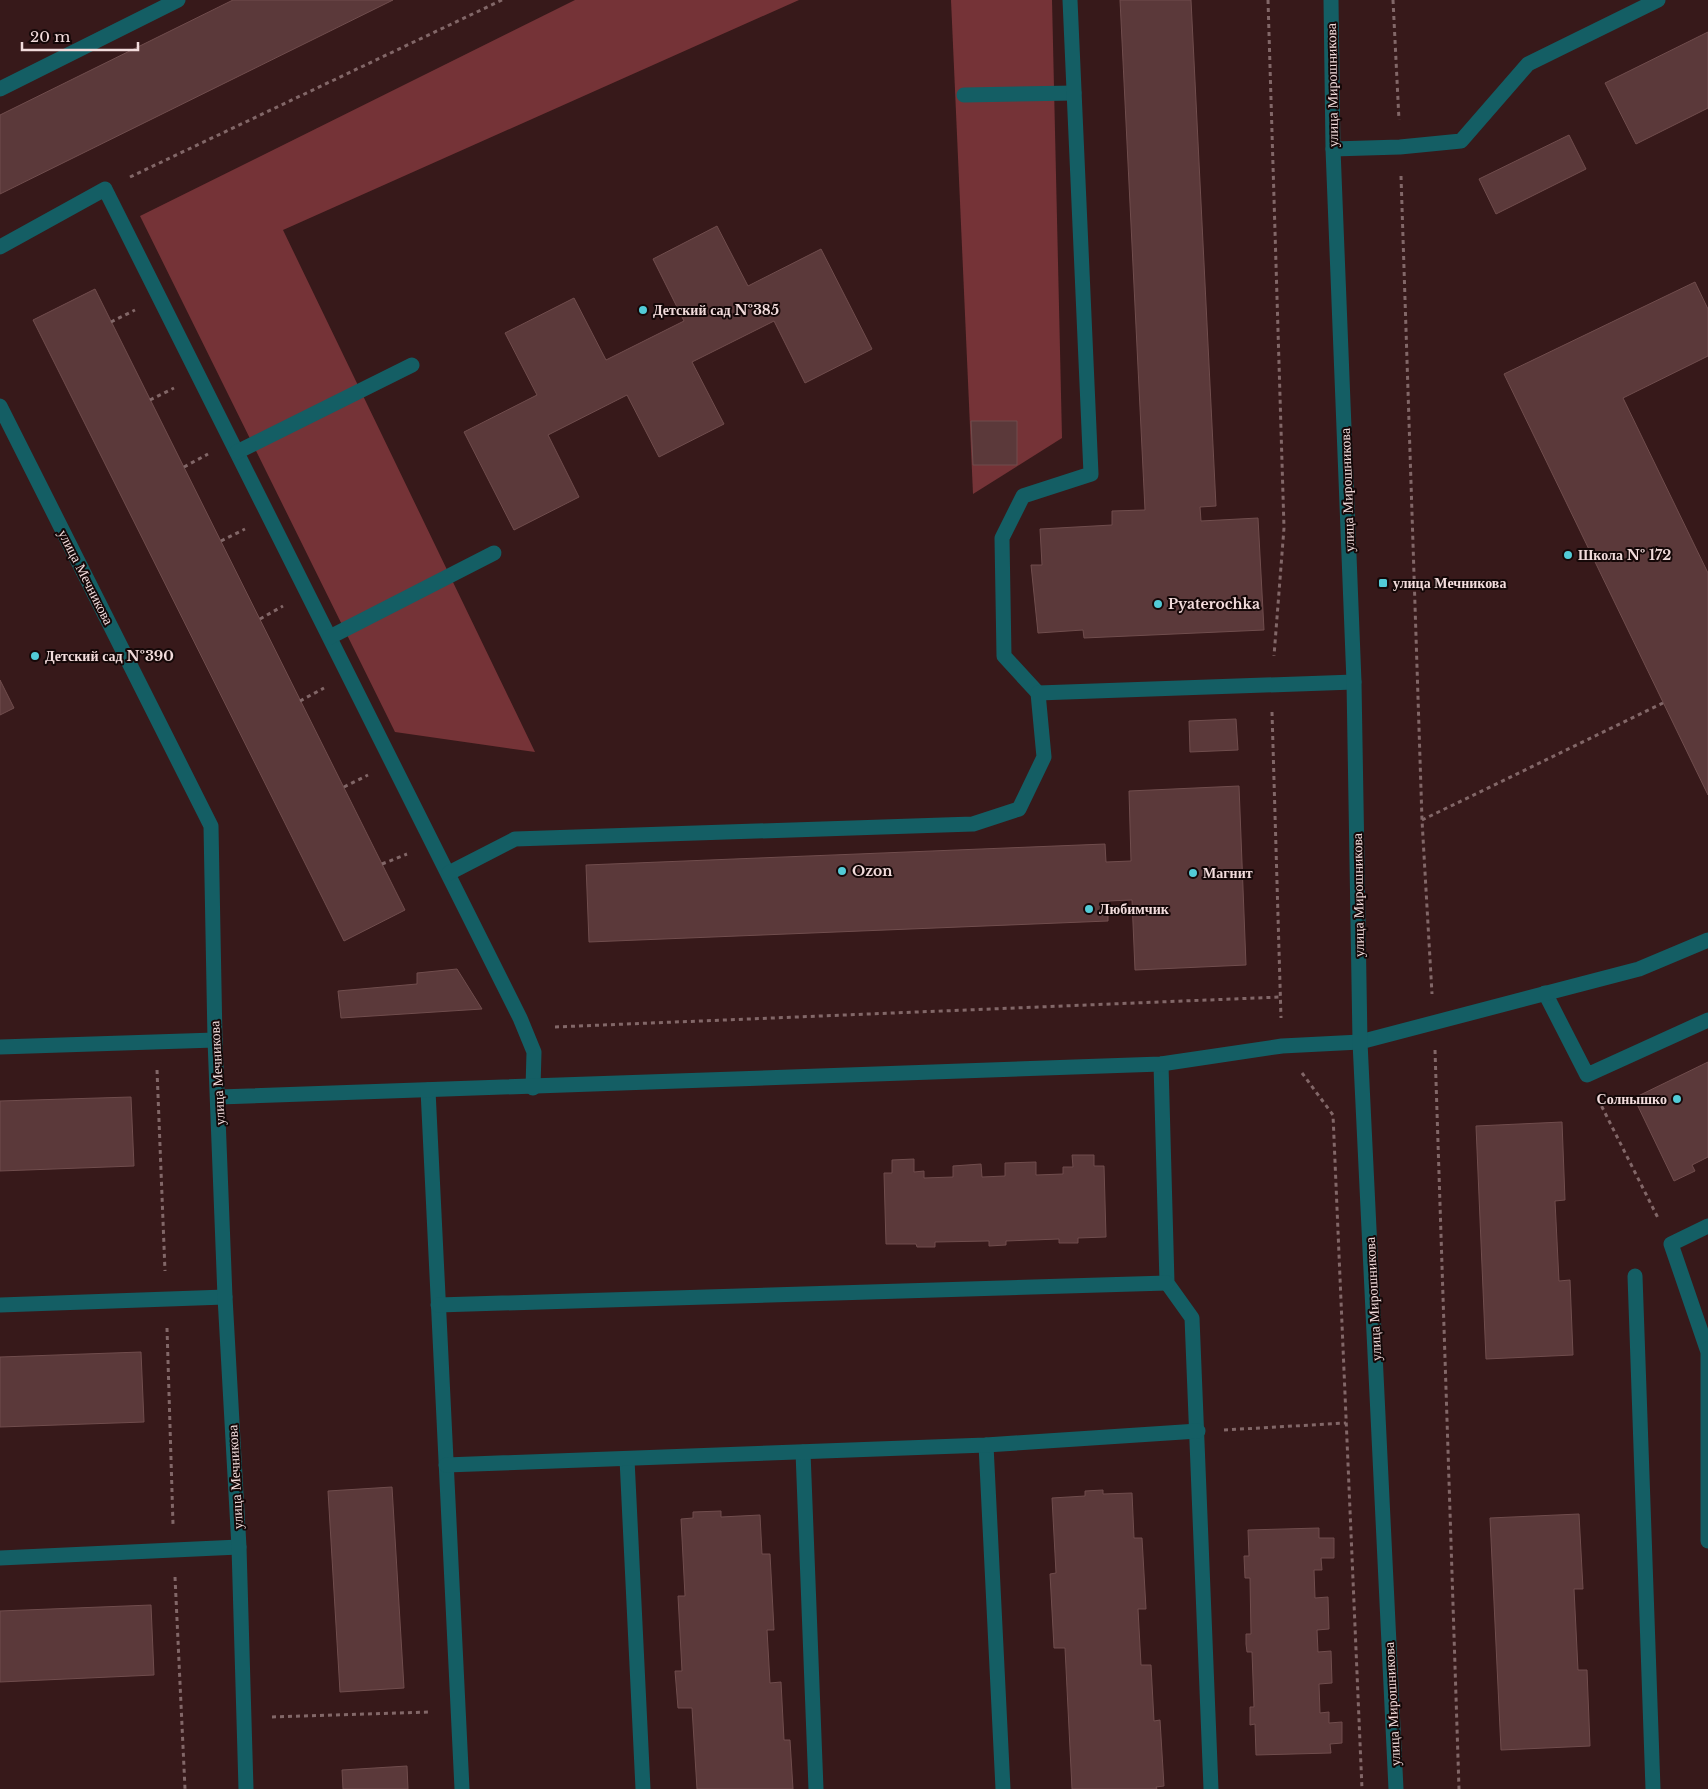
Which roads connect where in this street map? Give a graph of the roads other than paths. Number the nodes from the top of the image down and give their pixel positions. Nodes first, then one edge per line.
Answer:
1 (178, 0) edge
2 (1070, 0) edge
3 (1330, 0) edge
4 (1658, 0) edge
5 (0, 89) edge
6 (1074, 93) junction
7 (964, 95) dead end
8 (1333, 149) junction
9 (0, 247) edge
10 (412, 365) dead end
11 (0, 406) edge
12 (237, 452) junction
13 (494, 553) dead end
14 (330, 637) junction
15 (1354, 682) junction
16 (1038, 693) junction
17 (449, 873) junction
18 (1708, 940) edge
19 (1545, 993) junction
20 (1708, 1020) edge
21 (215, 1040) junction
22 (1360, 1042) junction
23 (0, 1047) edge
24 (1161, 1064) junction
25 (533, 1088) junction
26 (428, 1090) junction
27 (219, 1097) junction
28 (1708, 1226) edge
29 (1635, 1276) dead end
30 (1167, 1283) junction
31 (225, 1297) junction
32 (0, 1305) edge
33 (438, 1306) junction
34 (1707, 1349) edge
35 (1198, 1431) junction
36 (986, 1445) junction
37 (803, 1452) junction
38 (627, 1459) junction
39 (446, 1465) junction
40 (1708, 1541) edge
41 (238, 1547) junction
42 (0, 1558) edge
43 (246, 1789) edge
44 (462, 1789) edge
45 (643, 1789) edge
46 (816, 1789) edge
47 (1003, 1789) edge
48 (1211, 1789) edge
49 (1396, 1789) edge
50 (1653, 1789) edge

1 - 5 street
2 - 6 street
3 - 8 street, улица Мирошникова
4 - 8 street
6 - 7 street
6 - 16 street
8 - 15 street, улица Мирошникова
9 - 12 street
10 - 12 street
11 - 21 street, улица Мечникова
12 - 14 street
13 - 14 street
14 - 17 street
15 - 16 street
15 - 22 street, улица Мирошникова
16 - 17 street
17 - 25 street
18 - 19 street
19 - 20 street
19 - 22 street
21 - 23 street
21 - 27 street, улица Мечникова
22 - 24 street
22 - 49 street, улица Мирошникова
24 - 25 street
24 - 30 street
25 - 26 street
26 - 27 street
26 - 33 street
27 - 31 street, улица Мечникова
28 - 34 street
29 - 50 street
30 - 33 street
30 - 35 street
31 - 32 street
31 - 41 street, улица Мечникова
33 - 39 street
34 - 40 street
35 - 36 street
35 - 48 street
36 - 37 street
36 - 47 street
37 - 38 street
37 - 46 street
38 - 39 street
38 - 45 street
39 - 44 street
41 - 42 street
41 - 43 street, улица Мечникова

